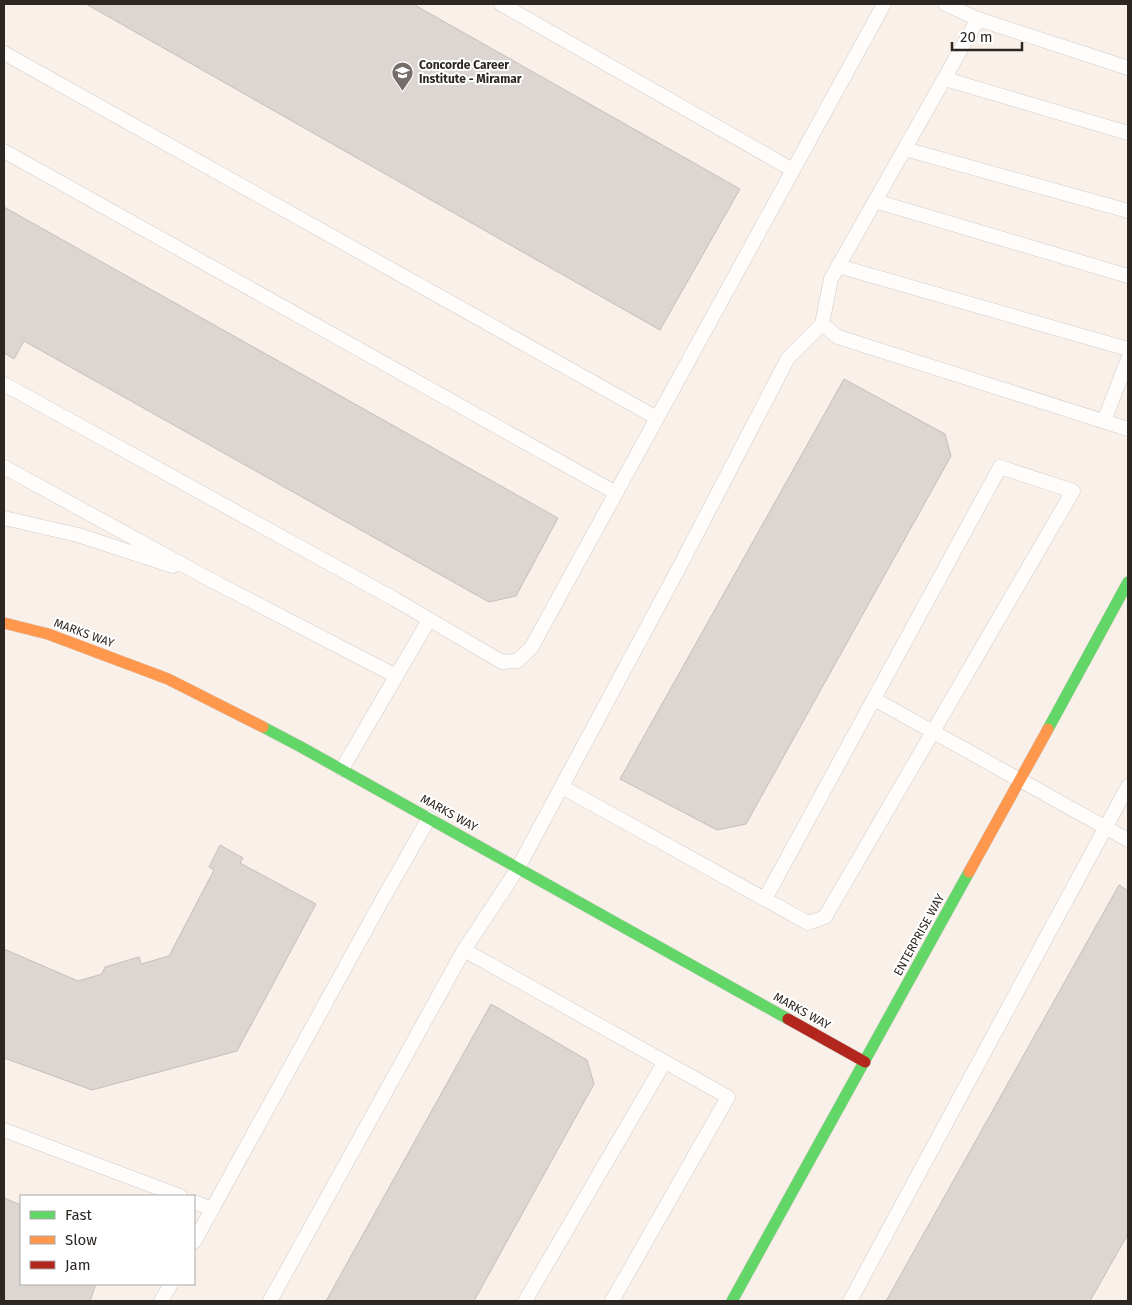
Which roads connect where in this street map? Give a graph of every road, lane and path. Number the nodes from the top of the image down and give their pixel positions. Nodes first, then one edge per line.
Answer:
1 (501, 4) edge
2 (884, 4) edge
3 (945, 4) edge
4 (978, 19) junction
5 (4, 53) edge
6 (1128, 68) edge
7 (945, 79) junction
8 (1128, 133) edge
9 (905, 149) junction
10 (4, 151) edge
11 (793, 170) junction
12 (875, 201) junction
13 (1128, 211) edge
14 (838, 266) junction
15 (1128, 276) edge
16 (822, 324) junction
17 (1128, 349) edge
18 (1128, 360) edge
19 (4, 384) edge
20 (657, 418) junction
21 (1104, 420) junction
22 (1128, 429) edge
23 (4, 467) edge
24 (616, 493) junction
25 (4, 518) edge
26 (207, 578) junction
27 (1128, 582) edge
28 (429, 620) junction
29 (4, 623) edge
30 (396, 676) junction
31 (874, 699) junction
32 (934, 732) junction
33 (342, 769) junction
34 (1020, 780) junction
35 (1128, 786) edge
36 (562, 787) junction
37 (429, 818) junction
38 (1106, 827) junction
39 (1128, 840) edge
40 (518, 868) junction
41 (765, 899) junction
42 (464, 950) junction
43 (865, 1062) junction
44 (664, 1063) junction
45 (4, 1130) edge
46 (177, 1195) edge
47 (195, 1202) edge
48 (212, 1209) junction
49 (195, 1240) edge
50 (170, 1285) edge
51 (161, 1301) edge
52 (270, 1301) edge
53 (524, 1301) edge
54 (612, 1301) edge
55 (732, 1301) edge
56 (850, 1301) edge

1 - 11 lane
2 - 11 lane
3 - 4 lane
4 - 6 lane
4 - 7 lane
5 - 20 lane
7 - 8 lane
7 - 9 lane
9 - 12 lane
9 - 13 lane
10 - 24 lane
11 - 20 lane
12 - 14 lane
12 - 15 lane
14 - 16 lane
14 - 17 lane
16 - 21 lane
16 - 36 lane
18 - 21 lane
19 - 28 lane
20 - 24 lane
21 - 22 lane
23 - 26 lane
24 - 28 lane
25 - 26 lane
26 - 30 lane
27 - 34 street, ENTERPRISE WAY
28 - 30 lane
29 - 33 street, MARKS WAY
30 - 33 lane
31 - 32 lane
31 - 32 lane
31 - 41 lane
32 - 34 lane
32 - 41 lane
33 - 37 street, MARKS WAY
34 - 38 lane
34 - 43 street, ENTERPRISE WAY
35 - 38 lane
36 - 40 lane
36 - 41 lane
37 - 40 street, MARKS WAY
37 - 48 lane
38 - 39 lane
38 - 56 lane
40 - 42 lane
40 - 43 street, MARKS WAY
42 - 44 lane
42 - 52 lane
43 - 55 street, ENTERPRISE WAY
44 - 53 lane
44 - 54 lane
45 - 46 lane
47 - 48 lane
48 - 49 lane
50 - 51 lane

